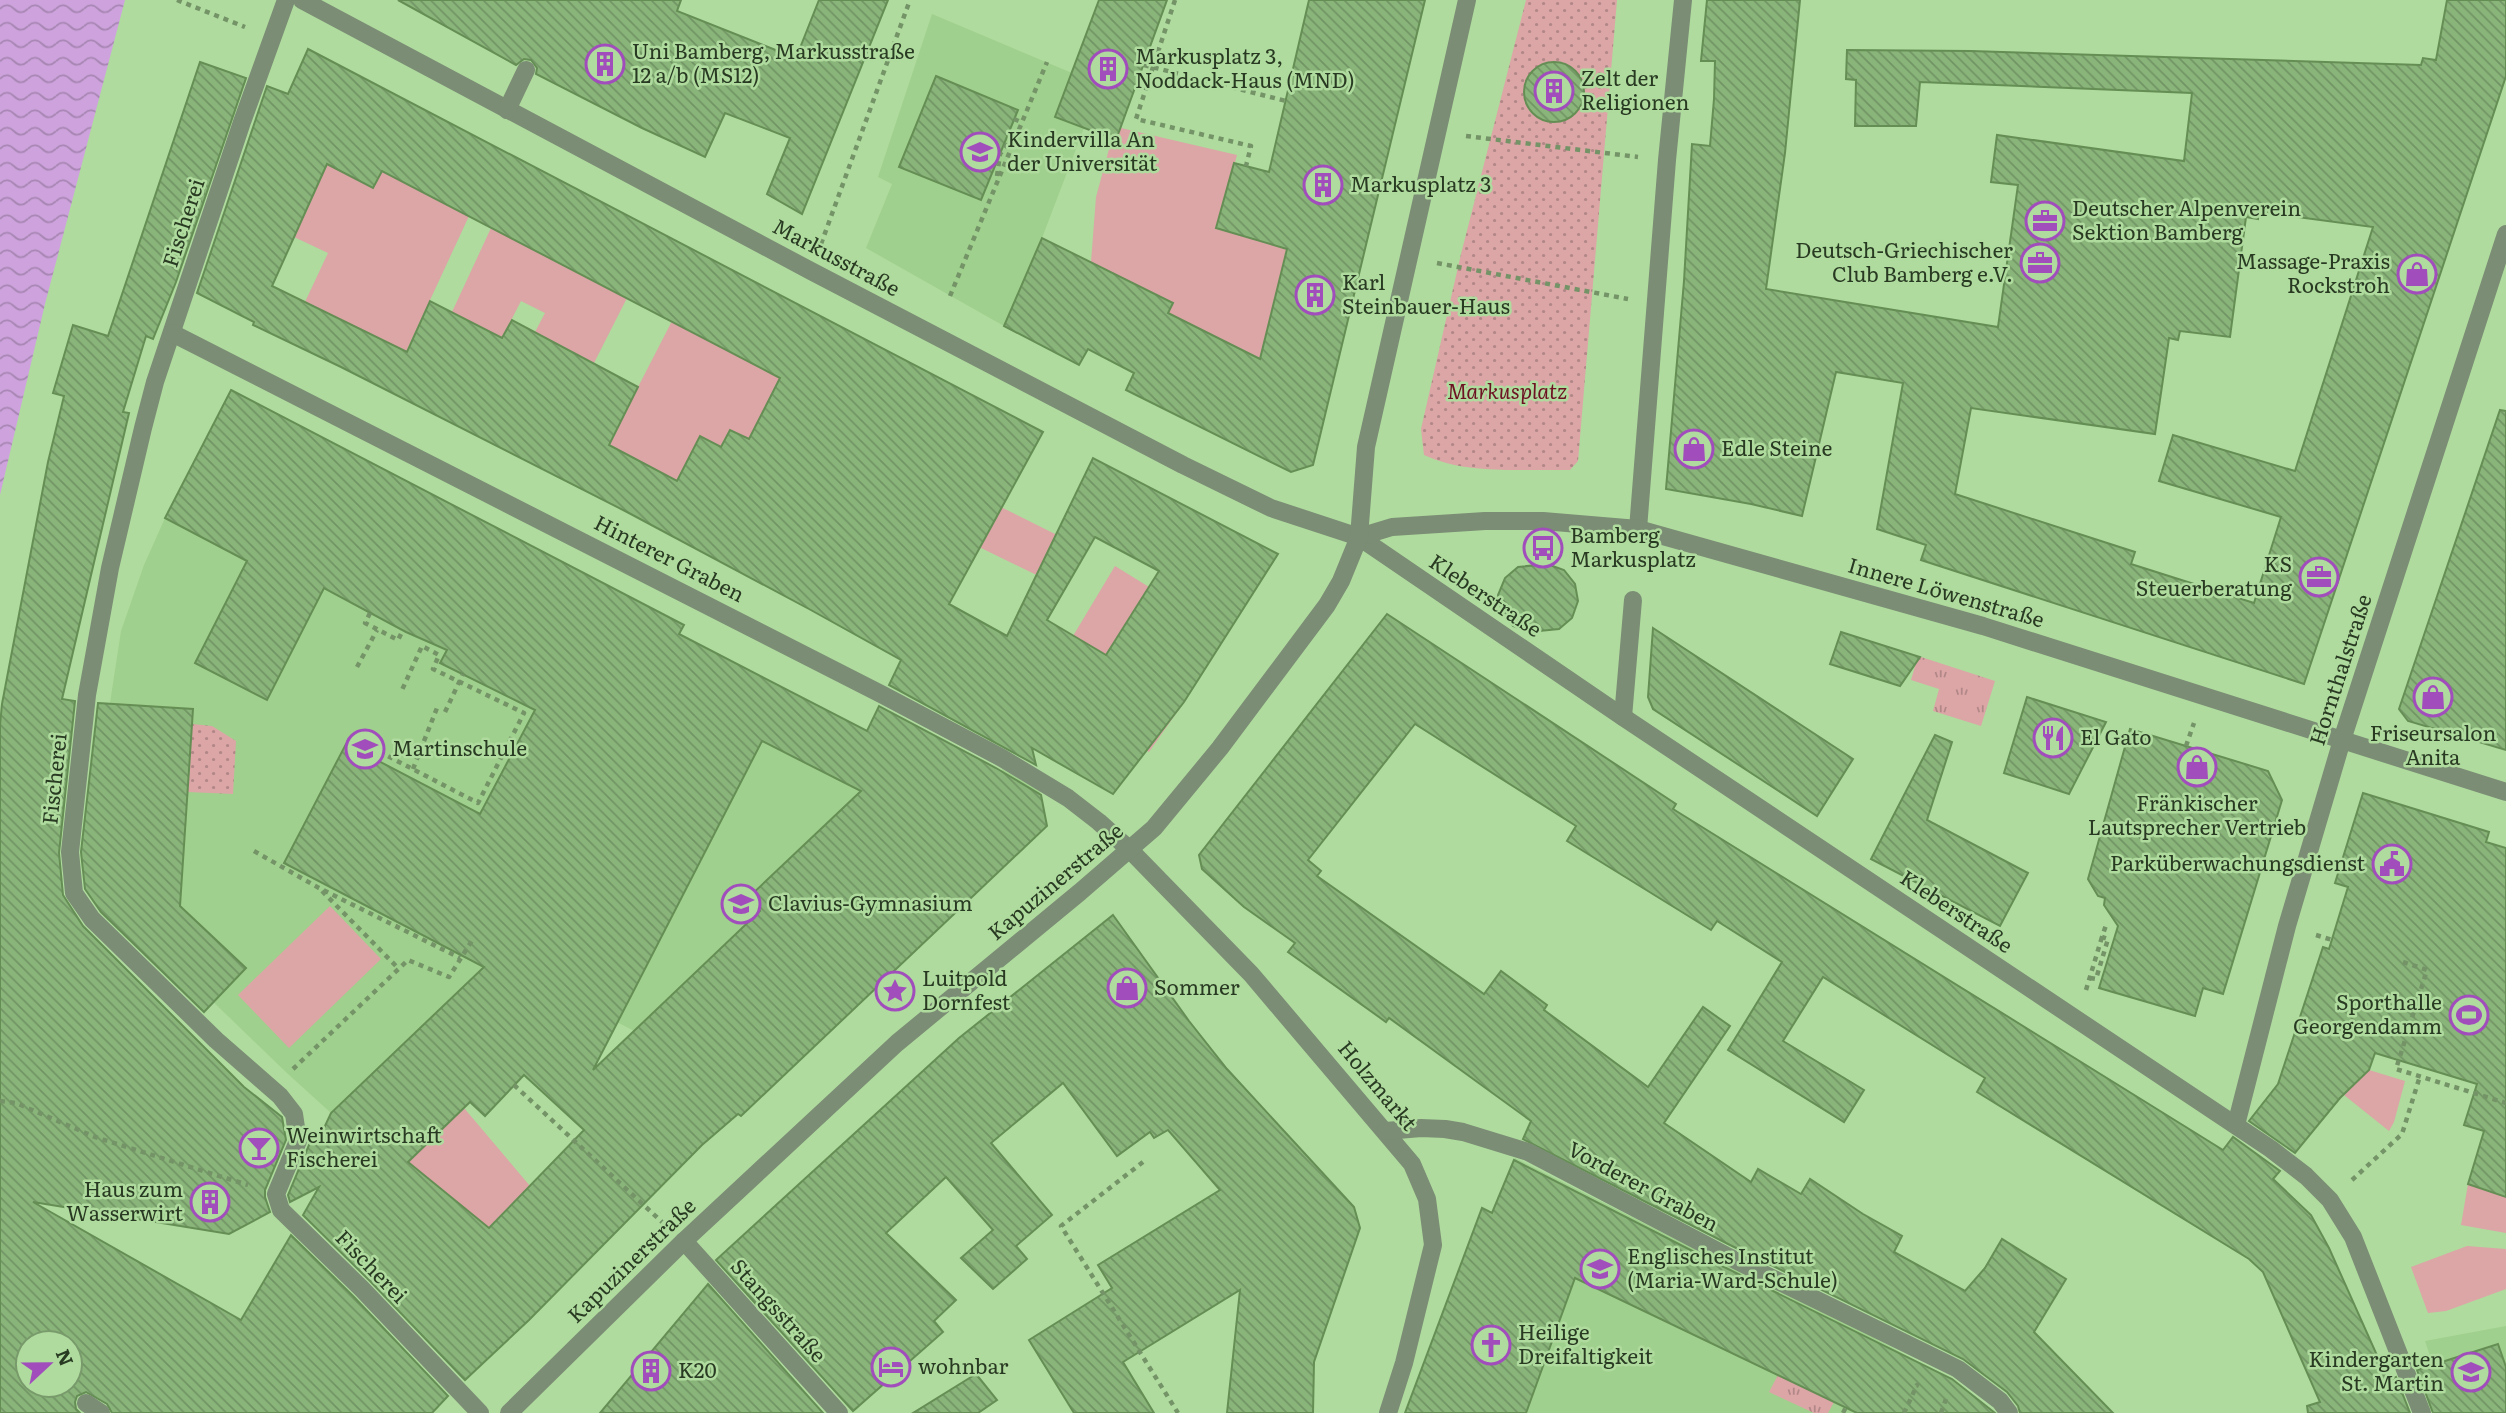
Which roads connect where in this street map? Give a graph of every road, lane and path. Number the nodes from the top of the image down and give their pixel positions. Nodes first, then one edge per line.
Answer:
1 (177, 0) edge
2 (286, 0) edge
3 (302, 0) edge
4 (910, 0) edge
5 (1175, 0) edge
6 (1467, 0) edge
7 (1684, 0) edge
8 (239, 24) dead end
9 (1047, 62) dead end
10 (1143, 65) dead end
11 (1153, 68) junction
12 (526, 70) dead end
13 (1286, 101) dead end
14 (507, 110) junction
15 (1014, 119) dead end
16 (1021, 122) junction
17 (1437, 133) junction
18 (1667, 160) junction
19 (1247, 166) dead end
20 (2506, 234) edge
21 (1409, 258) junction
22 (811, 271) junction
23 (950, 296) dead end
24 (1656, 304) junction
25 (172, 333) junction
26 (1638, 529) junction
27 (1359, 537) junction
28 (1633, 600) dead end
29 (370, 613) dead end
30 (377, 630) junction
31 (403, 630) dead end
32 (358, 667) dead end
33 (463, 674) dead end
34 (459, 681) junction
35 (402, 690) dead end
36 (438, 708) dead end
37 (445, 712) dead end
38 (1623, 717) junction
39 (2342, 740) junction
40 (374, 759) dead end
41 (413, 769) junction
42 (2506, 792) edge
43 (1130, 850) junction
44 (254, 851) dead end
45 (319, 887) junction
46 (2107, 922) dead end
47 (2102, 937) junction
48 (473, 939) dead end
49 (460, 958) junction
50 (2403, 962) dead end
51 (399, 969) junction
52 (288, 1074) dead end
53 (2420, 1076) junction
54 (514, 1084) dead end
55 (0, 1101) edge
56 (2506, 1103) edge
57 (2236, 1125) junction
58 (1386, 1131) junction
59 (1143, 1161) dead end
60 (275, 1194) junction
61 (2330, 1200) junction
62 (642, 1206) dead end
63 (684, 1241) junction
64 (1927, 1390) dead end
65 (1937, 1395) dead end
66 (86, 1403) dead end
67 (101, 1413) edge
68 (480, 1413) edge
69 (509, 1413) edge
70 (839, 1413) edge
71 (1178, 1413) edge
72 (1388, 1413) edge
73 (1904, 1413) edge
74 (1941, 1413) edge
75 (2009, 1413) edge
76 (2422, 1413) edge

1 - 8 path
2 - 25 street, Fischerei
3 - 14 street, Markusstraße
4 - 22 path
5 - 11 path
6 - 17 street
7 - 18 street
9 - 16 path
10 - 11 path
11 - 13 path
11 - 19 path
12 - 14 street
14 - 22 street, Markusstraße
15 - 16 path
16 - 23 path
17 - 18 path
17 - 21 street
18 - 24 street
20 - 39 street, Hornthalstraße
21 - 24 path
21 - 27 street
22 - 27 street, Markusstraße
24 - 26 street
25 - 43 street, Hinterer Graben
25 - 60 street, Fischerei
26 - 27 street, Innere Löwenstraße
26 - 39 street, Innere Löwenstraße
27 - 38 street, Kleberstraße
27 - 43 street, Kapuzinerstraße
28 - 38 street
29 - 30 path
30 - 31 path
30 - 32 path
33 - 34 path
34 - 35 path
34 - 37 path
34 - 41 path
36 - 41 path
38 - 57 street, Kleberstraße
39 - 42 street, Innere Löwenstraße
39 - 57 street, Hornthalstraße
40 - 41 path
43 - 58 street, Holzmarkt
43 - 63 street, Kapuzinerstraße
44 - 45 path
45 - 49 path
45 - 51 path
46 - 47 path
47 - 47 path
48 - 49 path
49 - 51 path
50 - 53 path
51 - 52 path
53 - 56 path
53 - 61 path
54 - 62 path
55 - 60 path
57 - 61 street, Kleberstraße
58 - 72 street, Holzmarkt
58 - 75 street, Vorderer Graben
59 - 71 path
60 - 68 street, Fischerei
61 - 76 street, Kleberstraße
63 - 69 street, Kapuzinerstraße
63 - 70 street, Stangsstraße
64 - 73 path
65 - 74 path
66 - 67 street

